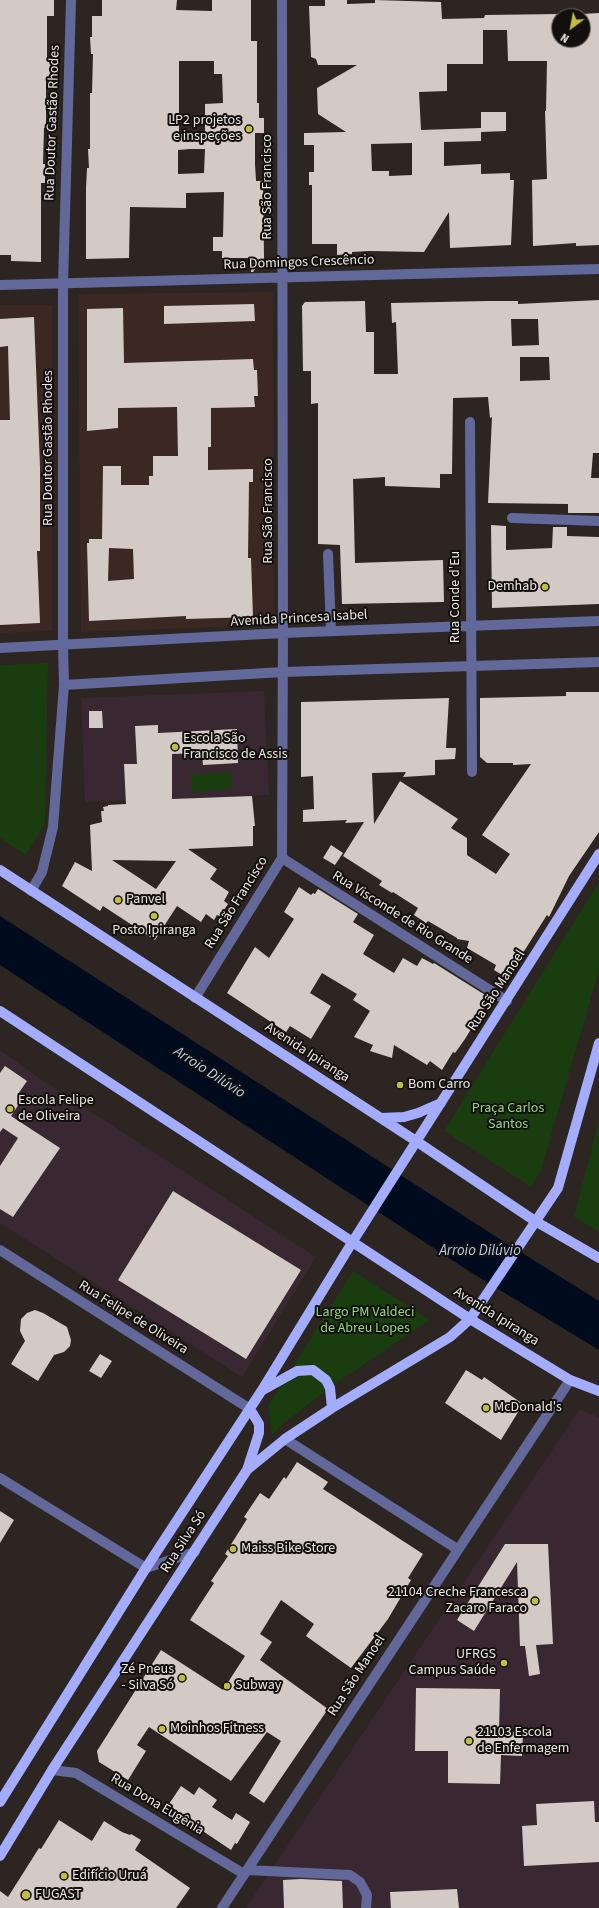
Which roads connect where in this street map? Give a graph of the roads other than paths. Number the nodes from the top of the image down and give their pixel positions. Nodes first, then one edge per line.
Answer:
1 (71, 0) edge
2 (282, 0) edge
3 (599, 269) edge
4 (282, 278) junction
5 (63, 284) junction
6 (0, 285) edge
7 (470, 422) dead end
8 (512, 518) dead end
9 (599, 521) edge
10 (328, 554) dead end
11 (599, 621) edge
12 (470, 626) junction
13 (331, 631) junction
14 (283, 633) junction
15 (63, 645) junction
16 (0, 648) edge
17 (599, 662) edge
18 (470, 667) junction
19 (283, 672) junction
20 (64, 685) junction
21 (472, 772) dead end
22 (599, 854) edge
23 (282, 858) junction
24 (0, 870) edge
25 (31, 891) junction
26 (195, 998) junction
27 (507, 1001) junction
28 (0, 1011) edge
29 (599, 1043) edge
30 (441, 1104) junction
31 (381, 1118) junction
32 (416, 1141) junction
33 (369, 1216) joint
34 (535, 1221) junction
35 (353, 1241) junction
36 (0, 1250) edge
37 (599, 1258) edge
38 (470, 1319) junction
39 (570, 1380) junction
40 (262, 1390) junction
41 (599, 1391) edge
42 (250, 1408) junction
43 (332, 1408) junction
44 (285, 1439) junction
45 (247, 1470) junction
46 (0, 1478) edge
47 (457, 1549) junction
48 (195, 1552) junction
49 (146, 1568) junction
50 (52, 1770) junction
51 (0, 1802) edge
52 (0, 1856) edge
53 (246, 1872) junction
54 (222, 1908) edge
55 (366, 1908) edge

1 - 5 street, Rua Doutor Gastão Rhodes
2 - 4 street, Rua São Francisco
3 - 4 street, Rua Domingos Crescêncio
4 - 5 street, Rua Domingos Crescêncio
4 - 14 street, Rua São Francisco
5 - 6 street, Rua Domingos Crescêncio
5 - 15 street, Rua Doutor Gastão Rhodes
7 - 12 street, Rua Conde d'Eu
8 - 9 street
10 - 13 street
11 - 12 street, Avenida Princesa Isabel
12 - 13 street, Avenida Princesa Isabel
12 - 18 street, Rua Conde d'Eu
13 - 14 street, Avenida Princesa Isabel
14 - 15 street, Avenida Princesa Isabel
14 - 19 street, Rua São Francisco
15 - 16 street, Avenida Princesa Isabel
15 - 20 street, Rua Doutor Gastão Rhodes
17 - 18 street
18 - 19 street
18 - 21 street, Rua Conde d'Eu
19 - 20 street
19 - 23 street, Rua São Francisco
20 - 25 street, Rua Doutor Gastão Rhodes
22 - 27 main road, Rua São Manoel
23 - 26 street, Rua São Francisco
23 - 27 street, Rua Visconde de Rio Grande
24 - 25 main road, Avenida Ipiranga
25 - 26 main road, Avenida Ipiranga
26 - 31 main road, Avenida Ipiranga
27 - 30 main road, Rua São Manoel
28 - 35 main road, Avenida Ipiranga
29 - 34 main road
30 - 31 main road
30 - 32 main road, Rua São Manoel
31 - 32 main road, Avenida Ipiranga
32 - 33 main road, Rua São Manoel
32 - 34 main road, Avenida Ipiranga
33 - 35 main road, Rua Silva Só
34 - 37 main road, Avenida Ipiranga
34 - 38 main road, Rua Silva Só
35 - 38 main road, Avenida Ipiranga
35 - 40 main road, Rua Silva Só
36 - 42 street, Rua Felipe de Oliveira
38 - 39 main road, Avenida Ipiranga
38 - 43 main road, Rua Silva Só
39 - 41 main road, Avenida Ipiranga
39 - 47 street, Rua São Manoel
40 - 42 main road, Rua Silva Só
40 - 43 main road
42 - 45 main road
42 - 49 main road, Rua Silva Só
43 - 44 main road, Rua Silva Só
44 - 45 main road, Rua Silva Só
44 - 47 street
45 - 48 main road, Rua Silva Só
46 - 49 street
47 - 53 street, Rua São Manoel
48 - 49 street
48 - 50 main road, Rua Silva Só
49 - 51 main road, Rua Silva Só
50 - 52 main road, Rua Silva Só
50 - 53 street, Rua Dona Eugênia
53 - 54 street, Rua São Manoel
53 - 55 street

